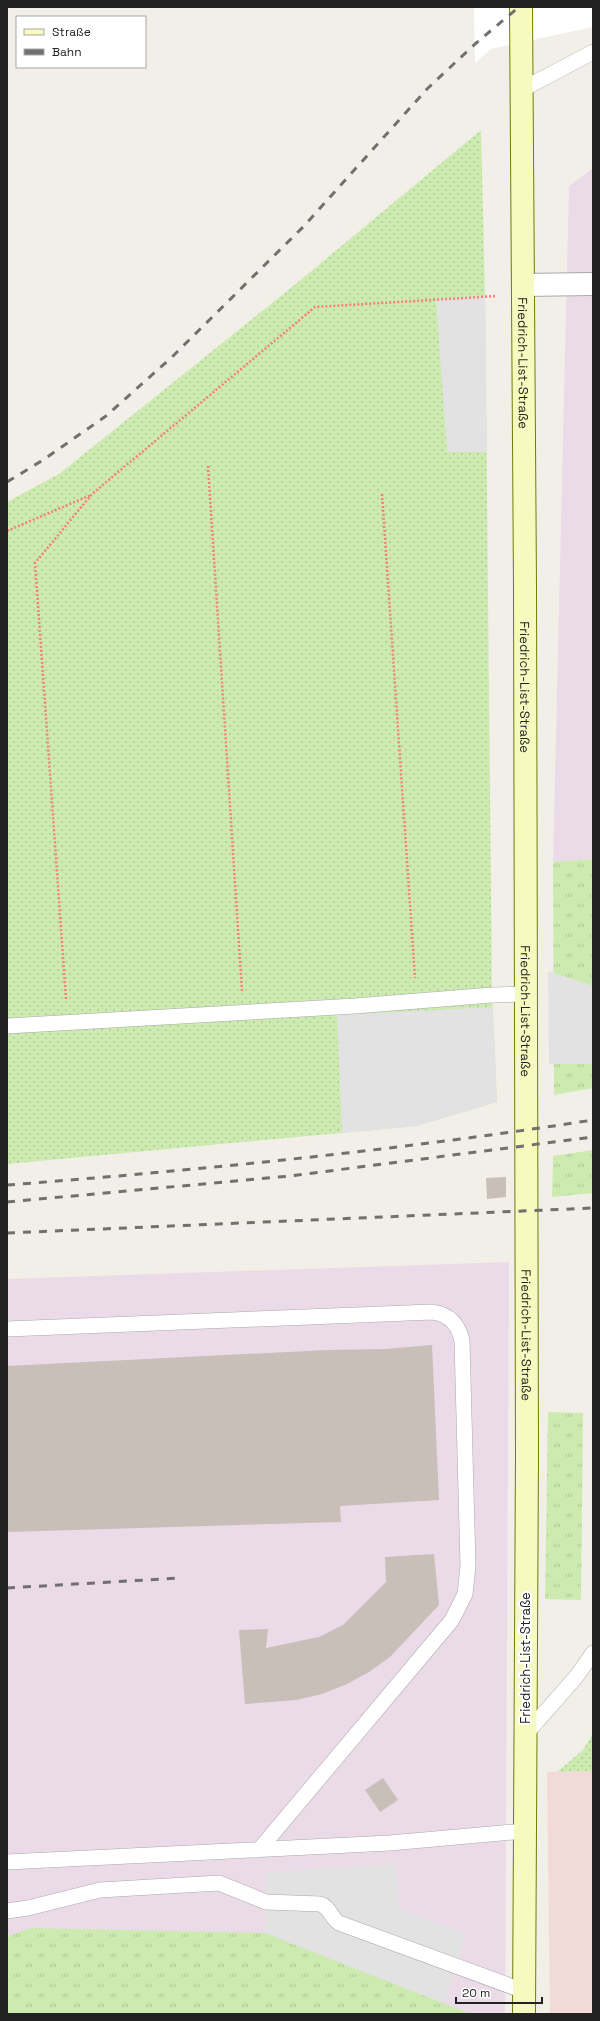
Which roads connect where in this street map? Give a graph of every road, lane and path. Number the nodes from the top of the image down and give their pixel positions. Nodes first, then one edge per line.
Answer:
1 (521, 7) edge
2 (593, 52) edge
3 (521, 90) junction
4 (593, 284) edge
5 (523, 285) junction
6 (208, 466) dead end
7 (92, 494) junction
8 (382, 494) dead end
9 (7, 531) edge
10 (525, 994) junction
11 (416, 1000) junction
12 (244, 1012) junction
13 (68, 1023) junction
14 (7, 1026) edge
15 (7, 1329) edge
16 (593, 1653) edge
17 (525, 1735) junction
18 (525, 1831) junction
19 (259, 1850) junction
20 (7, 1862) edge
21 (7, 1911) edge
22 (524, 1991) junction
23 (524, 2014) edge

1 - 3 street, Friedrich-List-Straße
2 - 3 lane
3 - 5 street, Friedrich-List-Straße
4 - 5 street
5 - 7 path
5 - 10 street, Friedrich-List-Straße
6 - 12 path
7 - 9 path
7 - 13 path
8 - 11 path
10 - 11 lane
10 - 17 street, Friedrich-List-Straße
11 - 12 lane
12 - 13 lane
13 - 14 lane
15 - 19 lane
16 - 17 lane
17 - 18 street, Friedrich-List-Straße
18 - 19 lane
18 - 22 street, Friedrich-List-Straße
19 - 20 lane
21 - 22 lane
22 - 23 street, Friedrich-List-Straße

